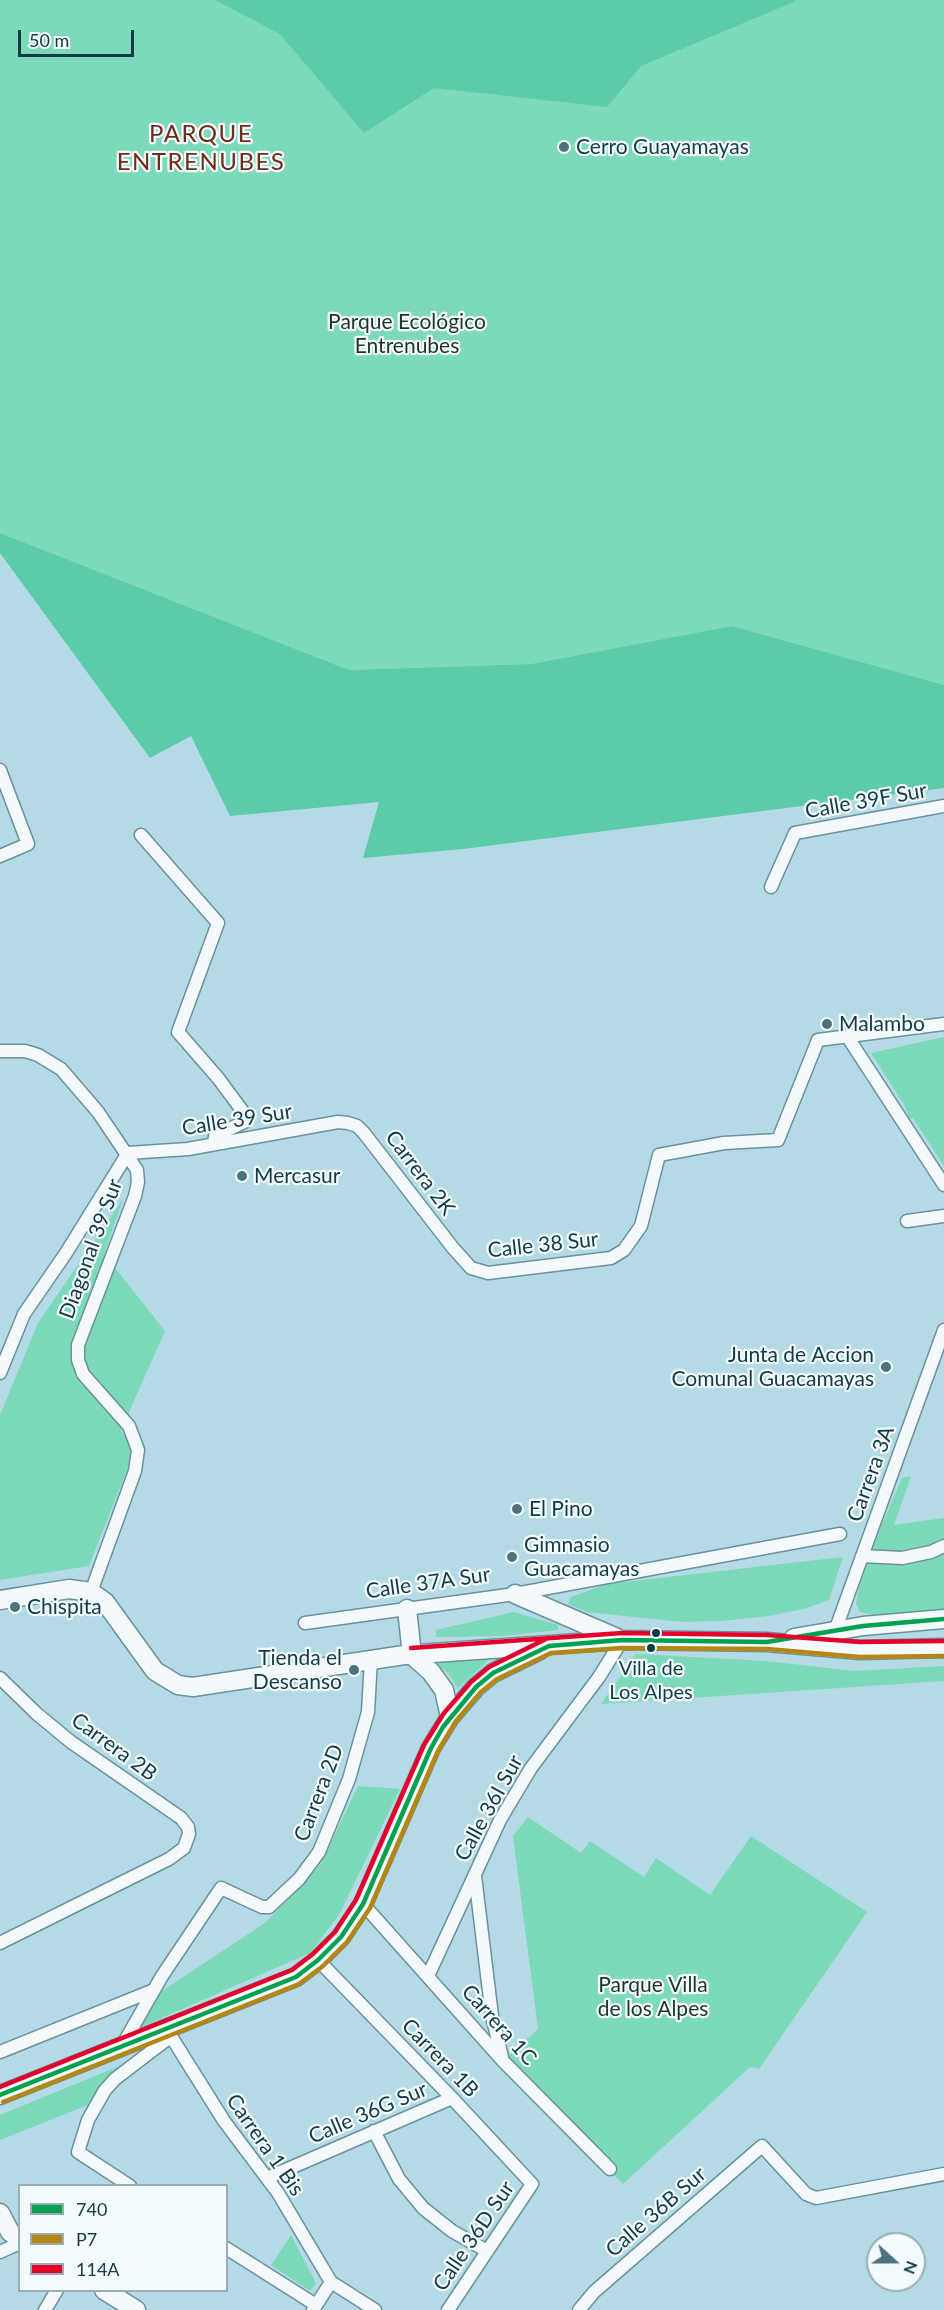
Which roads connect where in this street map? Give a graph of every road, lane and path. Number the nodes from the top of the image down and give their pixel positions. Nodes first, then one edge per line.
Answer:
1 (0, 770) edge
2 (944, 806) edge
3 (141, 835) dead end
4 (0, 856) edge
5 (771, 887) dead end
6 (944, 1024) edge
7 (847, 1036) junction
8 (0, 1051) edge
9 (352, 1124) joint
10 (214, 1144) junction
11 (128, 1153) junction
12 (944, 1185) edge
13 (944, 1216) edge
14 (907, 1221) dead end
15 (453, 1248) joint
16 (944, 1330) edge
17 (0, 1373) edge
18 (840, 1534) dead end
19 (944, 1546) edge
20 (862, 1556) junction
21 (91, 1592) junction
22 (514, 1594) junction
23 (0, 1600) edge
24 (407, 1609) junction
25 (944, 1619) edge
26 (305, 1623) dead end
27 (835, 1631) junction
28 (622, 1640) junction
29 (767, 1642) junction
30 (549, 1646) junction
31 (944, 1648) edge
32 (412, 1655) junction
33 (371, 1659) junction
34 (0, 1678) edge
35 (450, 1717) junction
36 (475, 1873) junction
37 (363, 1904) junction
38 (0, 1943) edge
39 (318, 1960) junction
40 (428, 1976) junction
41 (154, 1990) junction
42 (169, 2034) junction
43 (122, 2046) junction
44 (0, 2052) edge
45 (503, 2061) junction
46 (0, 2095) edge
47 (452, 2098) junction
48 (374, 2131) junction
49 (610, 2169) dead end
50 (944, 2174) edge
51 (267, 2178) junction
52 (127, 2184) edge
53 (532, 2184) joint
54 (0, 2213) edge
55 (18, 2240) edge
56 (18, 2243) edge
57 (228, 2249) edge
58 (488, 2251) junction
59 (0, 2252) edge
60 (330, 2282) junction
61 (56, 2292) edge
62 (107, 2292) edge
63 (314, 2308) edge
64 (45, 2310) edge
65 (136, 2310) edge
66 (375, 2310) edge
67 (448, 2310) edge
68 (579, 2310) edge

1 - 4 street
2 - 5 street, Calle 39F Sur
3 - 10 street
6 - 7 street
7 - 12 street
7 - 15 street, Calle 38 Sur
8 - 11 street, Diagonal 39 Sur
9 - 10 street, Calle 39 Sur
9 - 15 street, Carrera 2K
10 - 11 street, Calle 39 Sur
11 - 17 street
11 - 21 street, Diagonal 39 Sur
13 - 14 street
16 - 20 street, Carrera 3A
18 - 22 street, Calle 37A Sur
19 - 20 street
20 - 27 street, Carrera 3A
21 - 23 main road
21 - 33 main road
22 - 24 street, Calle 37A Sur
22 - 28 main road
24 - 26 street, Calle 37A Sur
24 - 32 main road
25 - 27 main road
27 - 29 main road
28 - 29 main road
28 - 30 main road
28 - 36 street, Calle 36I Sur
29 - 31 main road
30 - 32 main road
30 - 35 main road
32 - 33 main road
32 - 35 main road
33 - 41 street, Carrera 2D
34 - 38 street, Carrera 2B
35 - 37 main road
36 - 40 street, Calle 36I Sur
36 - 45 street
37 - 39 main road
37 - 40 street, Carrera 1C
39 - 42 main road
39 - 47 street, Carrera 1B
40 - 45 street, Carrera 1C
41 - 43 street
41 - 44 street
42 - 43 main road
42 - 51 street, Carrera 1 Bis
42 - 52 street
43 - 46 main road
45 - 49 street, Carrera 1C
47 - 48 street, Calle 36G Sur
47 - 53 street, Carrera 1B
48 - 51 street, Calle 36G Sur
48 - 58 street
50 - 68 street, Calle 36B Sur
51 - 60 street, Carrera 1 Bis
53 - 58 street, Calle 36D Sur
54 - 55 main road
56 - 59 street
57 - 63 street
58 - 67 street, Calle 36D Sur
60 - 63 street
60 - 66 street
61 - 64 street
62 - 65 main road

